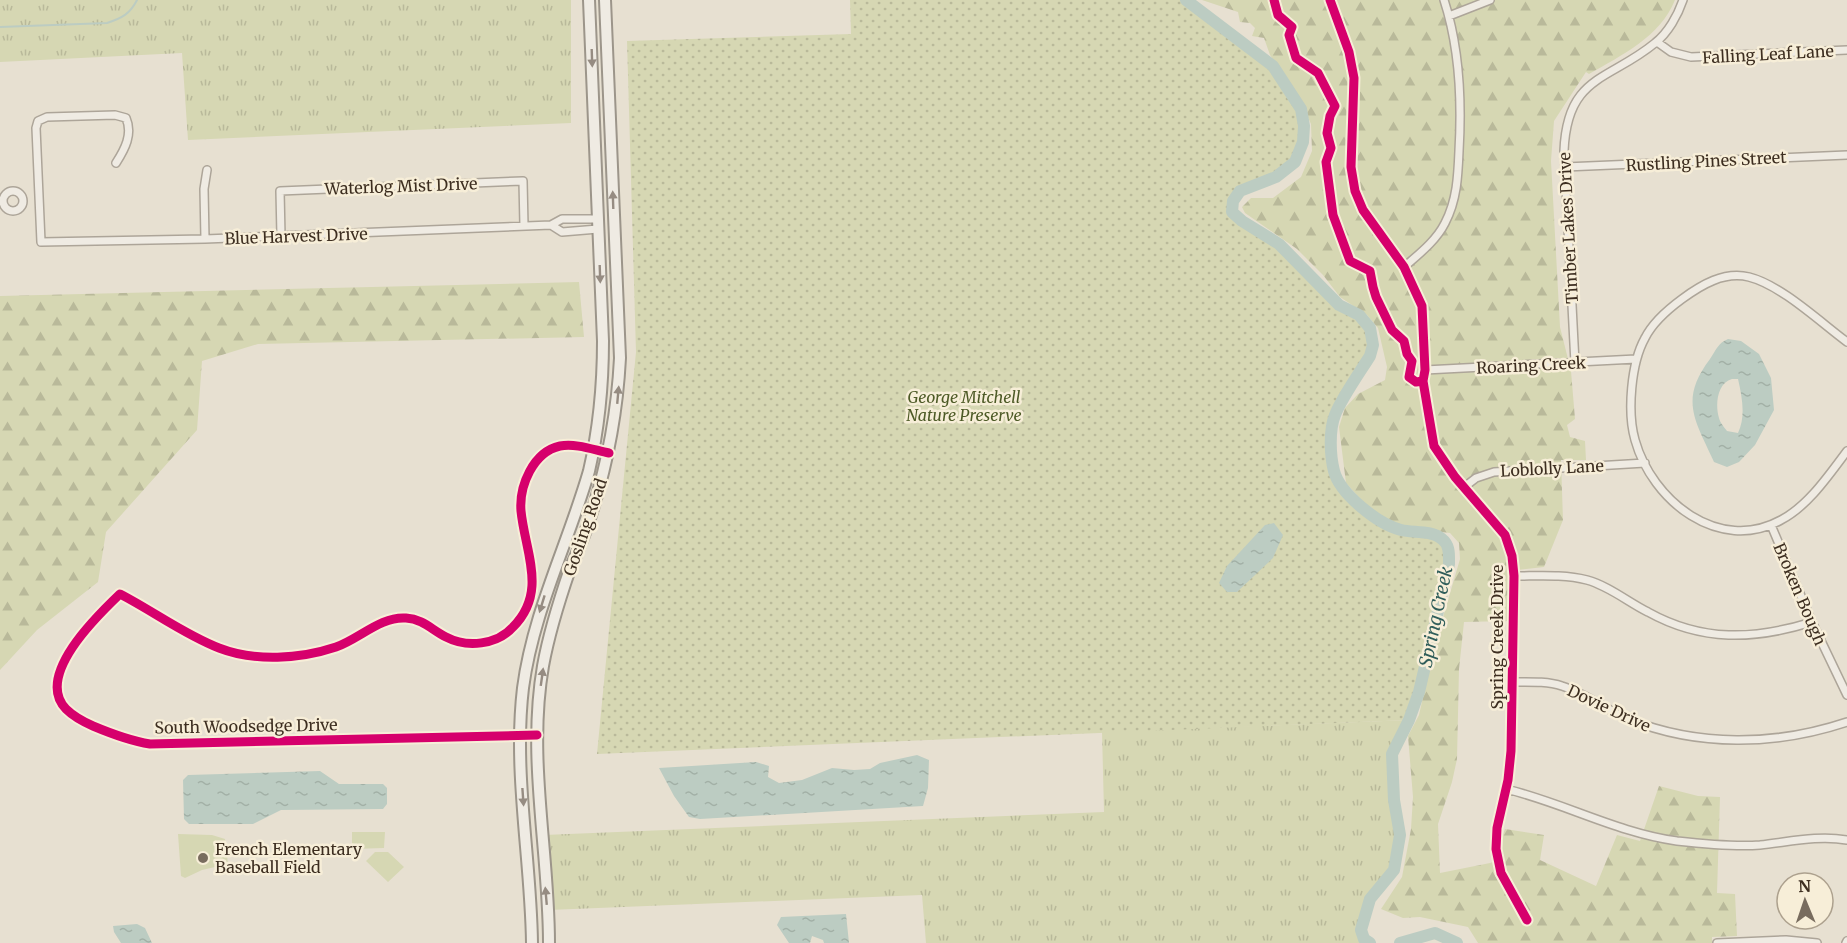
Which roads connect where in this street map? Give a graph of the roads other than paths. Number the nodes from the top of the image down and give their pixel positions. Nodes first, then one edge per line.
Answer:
1 (589, 0) edge
2 (605, 0) edge
3 (1330, 0) edge
4 (1444, 0) edge
5 (1490, 0) edge
6 (1683, 0) edge
7 (1449, 16) junction
8 (1657, 42) junction
9 (1847, 50) edge
10 (1847, 154) edge
11 (116, 162) dead end
12 (1565, 167) junction
13 (207, 170) dead end
14 (39, 198) junction
15 (23, 199) junction
16 (2, 201) edge
17 (598, 224) junction
18 (551, 225) junction
19 (524, 226) junction
20 (281, 236) junction
21 (205, 239) junction
22 (1404, 267) junction
23 (1847, 342) edge
24 (1636, 359) junction
25 (1575, 363) junction
26 (1425, 370) junction
27 (594, 449) junction
28 (1847, 452) edge
29 (609, 453) junction
30 (1645, 463) junction
31 (1463, 488) junction
32 (1771, 525) junction
33 (1514, 576) junction
34 (1812, 622) junction
35 (1512, 682) junction
36 (1847, 695) edge
37 (1847, 722) edge
38 (521, 735) junction
39 (537, 735) junction
40 (1506, 789) junction
41 (1847, 840) edge
42 (1527, 920) dead end
43 (532, 943) edge
44 (549, 943) edge
45 (1717, 943) edge
46 (1817, 943) edge

1 -> 17 main road, Gosling Road
29 -> 2 main road, Gosling Road
3 - 22 street, Spring Creek Drive
4 - 7 street
5 - 7 street
6 - 8 street, Timber Lakes Drive
7 - 22 street
8 - 9 street, Falling Leaf Lane
8 - 12 street, Timber Lakes Drive
10 - 12 street, Rustling Pines Street
11 - 14 street
12 - 25 street, Timber Lakes Drive
13 - 21 street
14 - 15 street
14 - 21 street, Blue Harvest Drive
15 - 16 street
15 - 16 street
17 - 18 street, Blue Harvest Drive
17 - 18 street, Blue Harvest Drive
17 -> 27 main road, Gosling Road
18 - 19 street, Blue Harvest Drive
19 - 20 street, Blue Harvest Drive
19 - 20 street, Waterlog Mist Drive
20 - 21 street, Blue Harvest Drive
22 - 26 street, Spring Creek Drive
23 - 24 street
24 - 25 street, Roaring Creek
24 - 30 street
25 - 26 street, Roaring Creek
26 - 31 street, Spring Creek Drive
27 - 29 street
27 -> 38 main road, Gosling Road
27 - 38 street, South Woodsedge Drive
28 - 32 street, Broken Bough
39 -> 29 main road, Gosling Road
30 - 31 street, Loblolly Lane
30 - 32 street
31 - 33 street, Spring Creek Drive
32 - 34 street, Broken Bough
33 - 34 street
33 - 35 street, Spring Creek Drive
34 - 36 street, Broken Bough
35 - 37 street, Dovie Drive
35 - 40 street, Spring Creek Drive
38 - 39 street, South Woodsedge Drive
38 -> 43 main road, Gosling Road
44 -> 39 main road, Gosling Road
40 - 41 street
40 - 42 street, Spring Creek Drive
45 - 46 street

